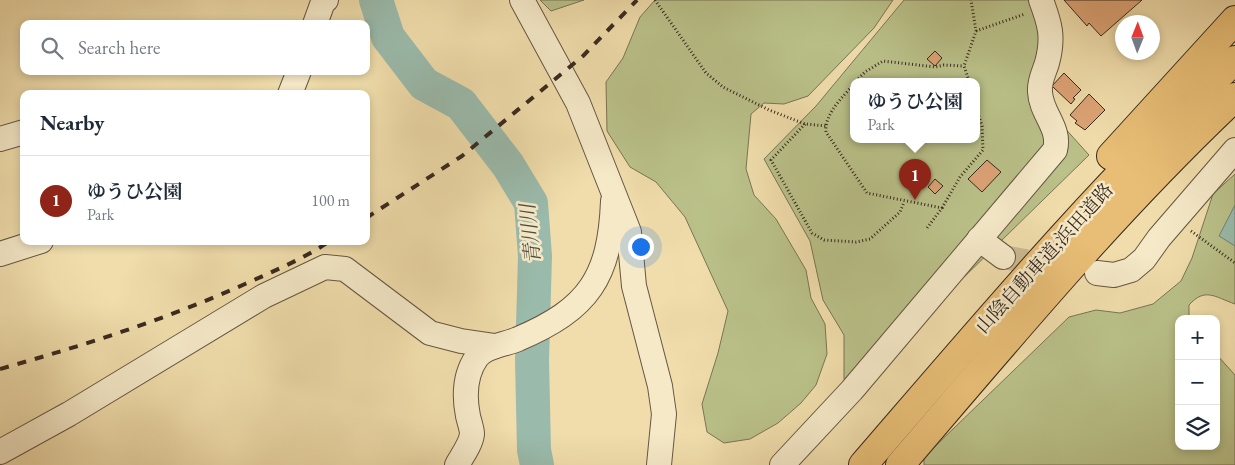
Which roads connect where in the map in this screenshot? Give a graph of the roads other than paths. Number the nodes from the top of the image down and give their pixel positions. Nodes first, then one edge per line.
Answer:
1 (326, 0) edge
2 (522, 0) edge
3 (1035, 6) edge
4 (316, 20) edge
5 (1235, 20) edge
6 (1235, 60) edge
7 (297, 75) edge
8 (292, 90) edge
9 (1235, 97) edge
10 (20, 133) edge
11 (0, 140) edge
12 (1235, 150) edge
13 (613, 192) junction
14 (979, 239) junction
15 (28, 245) edge
16 (0, 254) edge
17 (1004, 257) tunnel mouth
18 (1097, 273) dead end
19 (495, 346) junction
20 (948, 366) junction
21 (0, 452) edge
22 (457, 465) edge
23 (659, 465) edge
24 (782, 465) edge
25 (863, 465) edge
26 (900, 465) edge

1 - 4 street
2 - 13 street
3 - 14 street
5 - 20 highway
6 - 20 highway, 山陰自動車道;浜田道路
7 - 8 street
9 - 26 highway, 山陰自動車道;浜田道路
10 - 11 street
12 - 18 street
13 - 19 street
13 - 23 street
14 - 17 street
14 - 24 street
15 - 16 street
19 - 21 street
19 - 22 street
20 - 25 highway, 山陰自動車道;浜田道路

